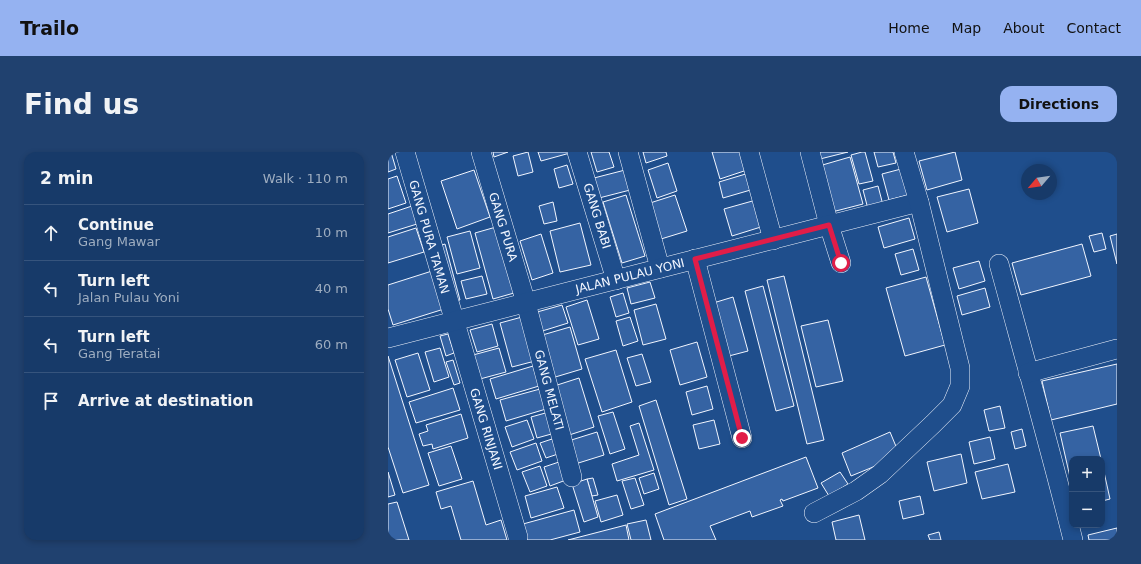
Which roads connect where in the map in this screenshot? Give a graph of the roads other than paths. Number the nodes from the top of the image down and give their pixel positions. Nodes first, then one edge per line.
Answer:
1 (404, 152) edge
2 (480, 152) edge
3 (577, 152) edge
4 (628, 152) edge
5 (749, 152) edge
6 (810, 152) edge
7 (904, 152) edge
8 (918, 202) junction
9 (829, 225) junction
10 (773, 240) junction
11 (695, 259) junction
12 (841, 263) dead end
13 (1000, 264) dead end
14 (660, 268) junction
15 (616, 280) junction
16 (526, 303) junction
17 (454, 321) junction
18 (388, 338) edge
19 (1117, 349) edge
20 (1027, 370) junction
21 (742, 438) dead end
22 (572, 477) dead end
23 (814, 513) dead end
24 (518, 537) dead end
25 (1073, 540) edge

1 - 17 street, GANG PURA TAMAN
2 - 16 street, GANG PURA
3 - 15 street, GANG BABI
4 - 14 street
5 - 10 street
6 - 9 street
7 - 8 street
8 - 9 street, JALAN PULAU YONI
8 - 23 street
9 - 10 street, JALAN PULAU YONI
9 - 12 street
10 - 11 street, JALAN PULAU YONI
11 - 14 street, JALAN PULAU YONI
11 - 21 street
13 - 20 street
14 - 15 street, JALAN PULAU YONI
15 - 16 street, JALAN PULAU YONI
16 - 17 street, JALAN PULAU YONI
16 - 22 street, GANG MELATI
17 - 18 street, JALAN PULAU YONI
17 - 24 street, GANG RINJANI
19 - 20 street
20 - 25 street

